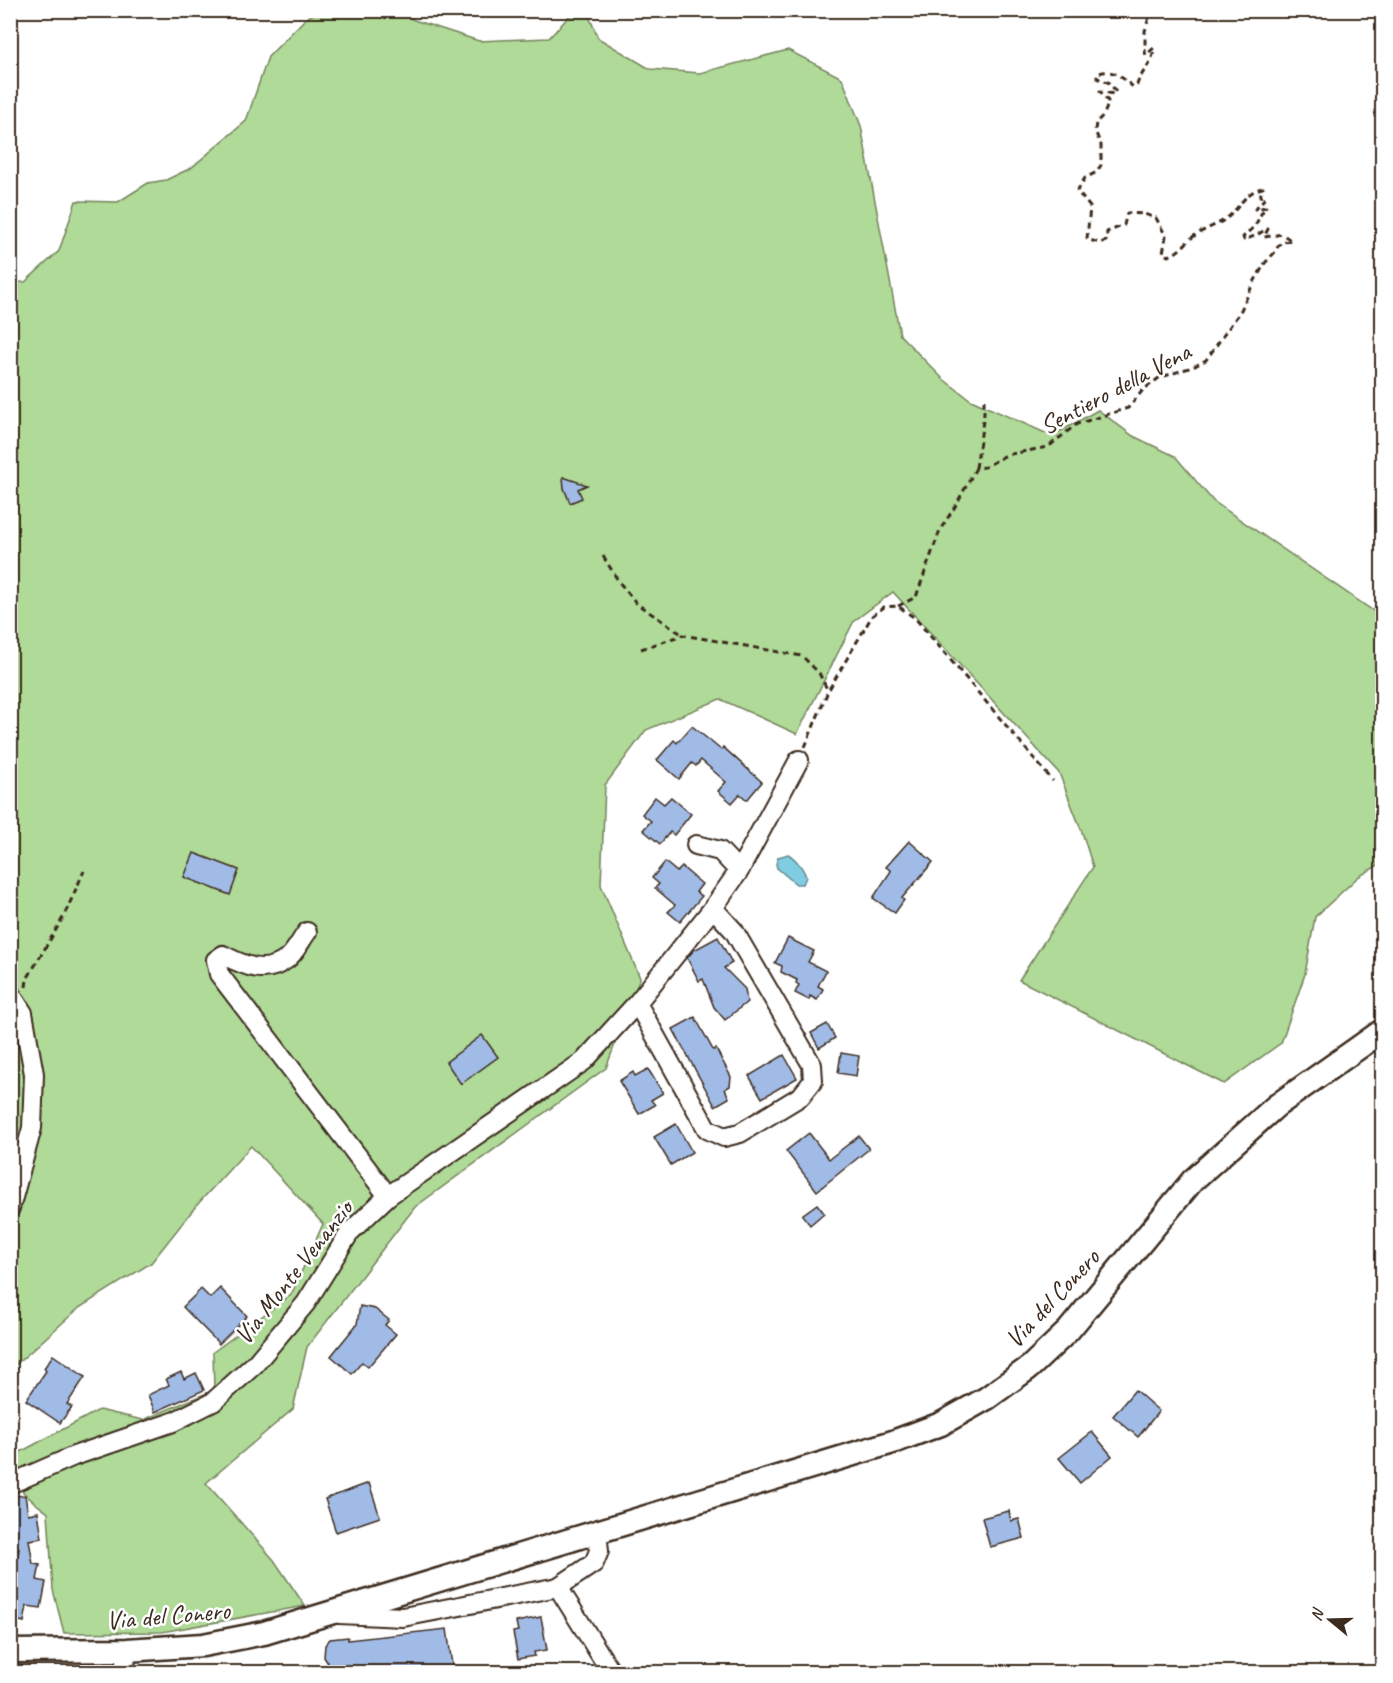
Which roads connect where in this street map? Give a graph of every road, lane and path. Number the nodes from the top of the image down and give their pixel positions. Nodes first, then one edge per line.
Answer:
1 (1151, 10) edge
2 (984, 400) dead end
3 (976, 468) junction
4 (603, 556) dead end
5 (897, 606) junction
6 (683, 635) junction
7 (641, 649) dead end
8 (828, 692) junction
9 (799, 760) joint
10 (1053, 781) dead end
11 (696, 845) dead end
12 (84, 871) dead end
13 (739, 871) junction
14 (713, 908) junction
15 (307, 932) dead end
16 (10, 993) edge
17 (637, 1003) junction
18 (23, 1013) junction
19 (1383, 1031) edge
20 (388, 1196) junction
21 (10, 1208) edge
22 (10, 1484) edge
23 (597, 1532) junction
24 (558, 1587) junction
25 (328, 1613) junction
26 (10, 1651) edge
27 (126, 1661) edge
28 (611, 1672) edge

1 - 3 path, Sentiero della Vena
2 - 3 path
3 - 5 path
4 - 6 path
5 - 8 path
5 - 10 path
6 - 7 path
6 - 8 path
8 - 9 path
9 - 13 street, Via Monte Venanzio
11 - 13 street
12 - 18 path
13 - 14 street, Via Monte Venanzio
14 - 17 street, Via Monte Venanzio
14 - 17 street
15 - 20 street, Via Monte Venanzio
16 - 18 street
17 - 20 street, Via Monte Venanzio
18 - 21 street
19 - 23 main road, Via del Conero
20 - 22 street, Via Monte Venanzio
23 - 24 street, Via del Conero
23 - 25 main road, Via del Conero
24 - 25 street, Via del Conero
24 - 28 street
25 - 27 main road, Via del Conero
26 - 27 main road, Via del Conero

